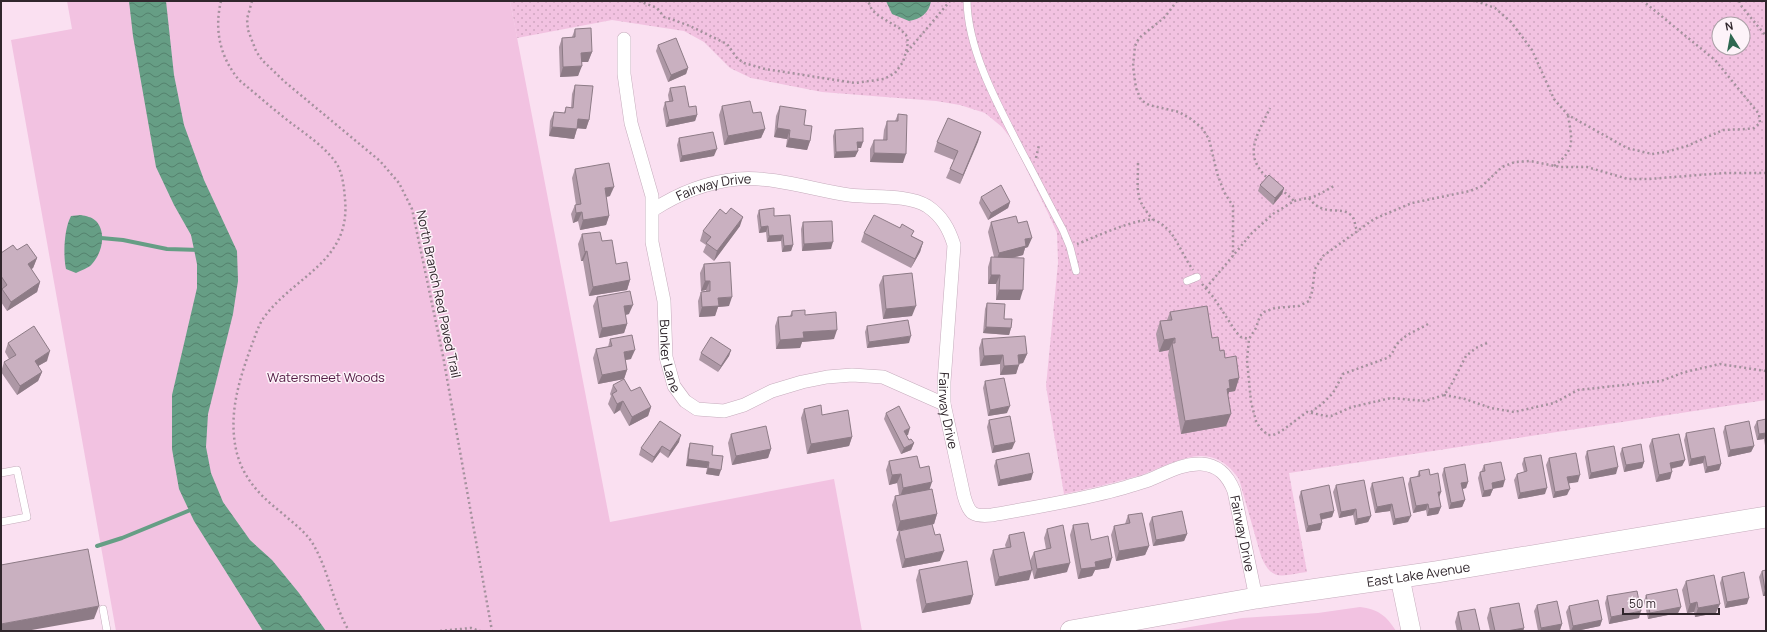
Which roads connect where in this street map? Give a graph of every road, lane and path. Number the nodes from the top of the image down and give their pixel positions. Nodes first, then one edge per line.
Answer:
1 (221, 1) edge
2 (252, 1) edge
3 (639, 1) edge
4 (868, 1) edge
5 (950, 1) edge
6 (966, 1) edge
7 (1177, 1) edge
8 (1476, 1) edge
9 (1643, 1) edge
10 (1739, 1) edge
11 (1766, 36) edge
12 (624, 39) dead end
13 (905, 54) junction
14 (1270, 108) dead end
15 (1568, 115) junction
16 (1138, 163) dead end
17 (1553, 166) junction
18 (1766, 173) edge
19 (1275, 184) edge
20 (1334, 186) dead end
21 (1279, 188) edge
22 (1309, 198) junction
23 (1294, 201) junction
24 (653, 210) junction
25 (1154, 220) junction
26 (1358, 232) junction
27 (1070, 247) junction
28 (1233, 256) junction
29 (1076, 271) dead end
30 (1197, 277) junction
31 (1187, 281) dead end
32 (1206, 288) junction
33 (1428, 324) dead end
34 (1249, 339) junction
35 (1487, 343) dead end
36 (1766, 372) edge
37 (1444, 395) junction
38 (944, 404) junction
39 (1311, 412) junction
40 (1, 473) edge
41 (1766, 517) edge
42 (1, 522) edge
43 (1400, 578) junction
44 (1256, 598) junction
45 (103, 609) dead end
46 (107, 631) edge
47 (350, 631) edge
48 (440, 631) edge
49 (480, 631) edge
50 (492, 631) edge
51 (1071, 631) edge
52 (1411, 631) edge

1 - 47 path
2 - 50 path, North Branch Red Paved Trail
3 - 13 path
4 - 13 path
5 - 13 path
6 - 27 lane
7 - 28 path
8 - 15 path
9 - 15 path
10 - 11 path
12 - 24 street, Bunker Lane
14 - 19 path
15 - 17 path
16 - 25 path
17 - 18 path
17 - 26 path
20 - 22 path
21 - 23 path
22 - 23 path
22 - 26 path
23 - 28 path
24 - 38 street, Bunker Lane
24 - 38 street, Fairway Drive
25 - 27 path
25 - 30 path
26 - 34 path
27 - 29 lane
28 - 32 path
30 - 31 lane
30 - 32 path
32 - 34 path
33 - 39 path
34 - 39 path
35 - 37 path
36 - 37 path
37 - 39 path
38 - 44 street, Fairway Drive
40 - 42 lane
41 - 43 main road, East Lake Avenue
43 - 44 main road, East Lake Avenue
43 - 52 main road
44 - 51 main road, East Lake Avenue
45 - 46 lane
48 - 49 path

